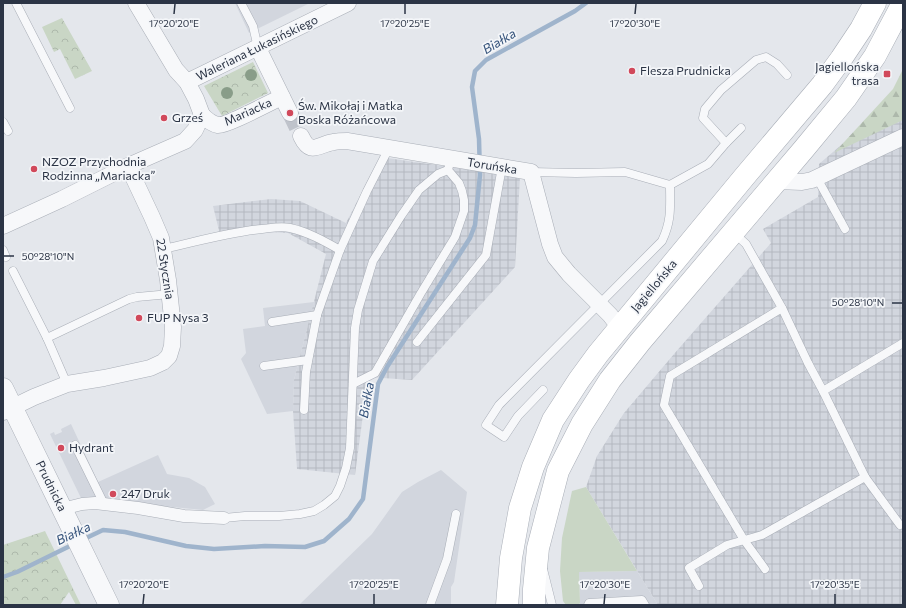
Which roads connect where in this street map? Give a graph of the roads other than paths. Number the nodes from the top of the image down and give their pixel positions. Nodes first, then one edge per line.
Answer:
1 (16, 3) edge
2 (136, 3) edge
3 (241, 3) edge
4 (348, 3) edge
5 (876, 3) edge
6 (903, 3) edge
7 (258, 48) junction
8 (787, 75) dead end
9 (187, 82) junction
10 (282, 97) junction
11 (70, 108) dead end
12 (290, 113) tunnel mouth
13 (202, 115) junction
14 (3, 122) edge
15 (741, 128) dead end
16 (8, 131) dead end
17 (301, 136) tunnel mouth
18 (903, 136) edge
19 (726, 143) junction
20 (389, 148) junction
21 (449, 165) junction
22 (128, 166) junction
23 (498, 166) junction
24 (531, 172) junction
25 (817, 178) junction
26 (777, 181) junction
27 (670, 185) junction
28 (3, 226) edge
29 (846, 229) dead end
30 (733, 232) junction
31 (163, 248) junction
32 (340, 250) junction
33 (13, 271) dead end
34 (170, 294) junction
35 (599, 304) junction
36 (782, 308) junction
37 (316, 315) junction
38 (272, 322) dead end
39 (620, 328) junction
40 (47, 338) junction
41 (417, 342) dead end
42 (903, 343) edge
43 (308, 360) junction
44 (264, 366) dead end
45 (67, 384) junction
46 (353, 384) junction
47 (3, 388) edge
48 (543, 390) dead end
49 (823, 391) junction
50 (8, 410) edge
51 (304, 410) dead end
52 (75, 445) dead end
53 (864, 477) junction
54 (104, 504) junction
55 (64, 513) junction
56 (456, 514) dead end
57 (224, 518) joint
58 (900, 525) dead end
59 (744, 540) junction
60 (538, 548) junction
61 (765, 569) dead end
62 (699, 586) dead end
63 (109, 605) edge
64 (430, 605) edge
65 (507, 605) edge
66 (534, 605) edge
67 (552, 605) edge
68 (588, 605) edge
69 (645, 605) edge

1 - 11 lane
2 - 9 street
3 - 7 lane
4 - 7 street, Waleriana Łukasińskiego
5 - 39 main road, Jagiellońska
6 - 26 main road
7 - 9 street, Waleriana Łukasińskiego
7 - 10 street, Mariacka
8 - 19 lane
9 - 13 street
10 - 12 street
10 - 13 street, Mariacka
13 - 22 street
14 - 16 lane
15 - 19 lane
17 - 20 street, Toruńska
18 - 25 street
19 - 27 lane
20 - 21 street, Toruńska
20 - 32 lane
21 - 23 street, Toruńska
21 - 46 lane
21 - 46 lane
22 - 28 street
22 - 31 street, 22 Stycznia
23 - 24 street, Toruńska
23 - 41 lane
24 - 27 lane
24 - 35 street, Toruńska
25 - 26 street
25 - 29 lane
26 - 30 main road
27 - 35 lane
30 - 36 lane
30 - 60 main road
31 - 32 lane
31 - 34 street, 22 Stycznia
32 - 37 lane
33 - 40 lane
34 - 40 lane
34 - 45 street, 22 Stycznia
35 - 39 street, Toruńska
35 - 48 lane
36 - 49 lane
36 - 59 lane
37 - 38 lane
37 - 43 lane
39 - 65 main road, Jagiellońska
40 - 45 lane
42 - 49 lane
43 - 44 lane
43 - 51 lane
45 - 50 street, 22 Stycznia
46 - 57 lane
47 - 50 street, Prudnicka
49 - 53 lane
50 - 55 street, Prudnicka
52 - 54 lane
53 - 58 lane
53 - 59 lane
54 - 55 street
54 - 57 street
55 - 63 street, Prudnicka
56 - 64 lane
59 - 61 lane
59 - 62 lane
60 - 66 main road
60 - 67 lane
68 - 69 lane

